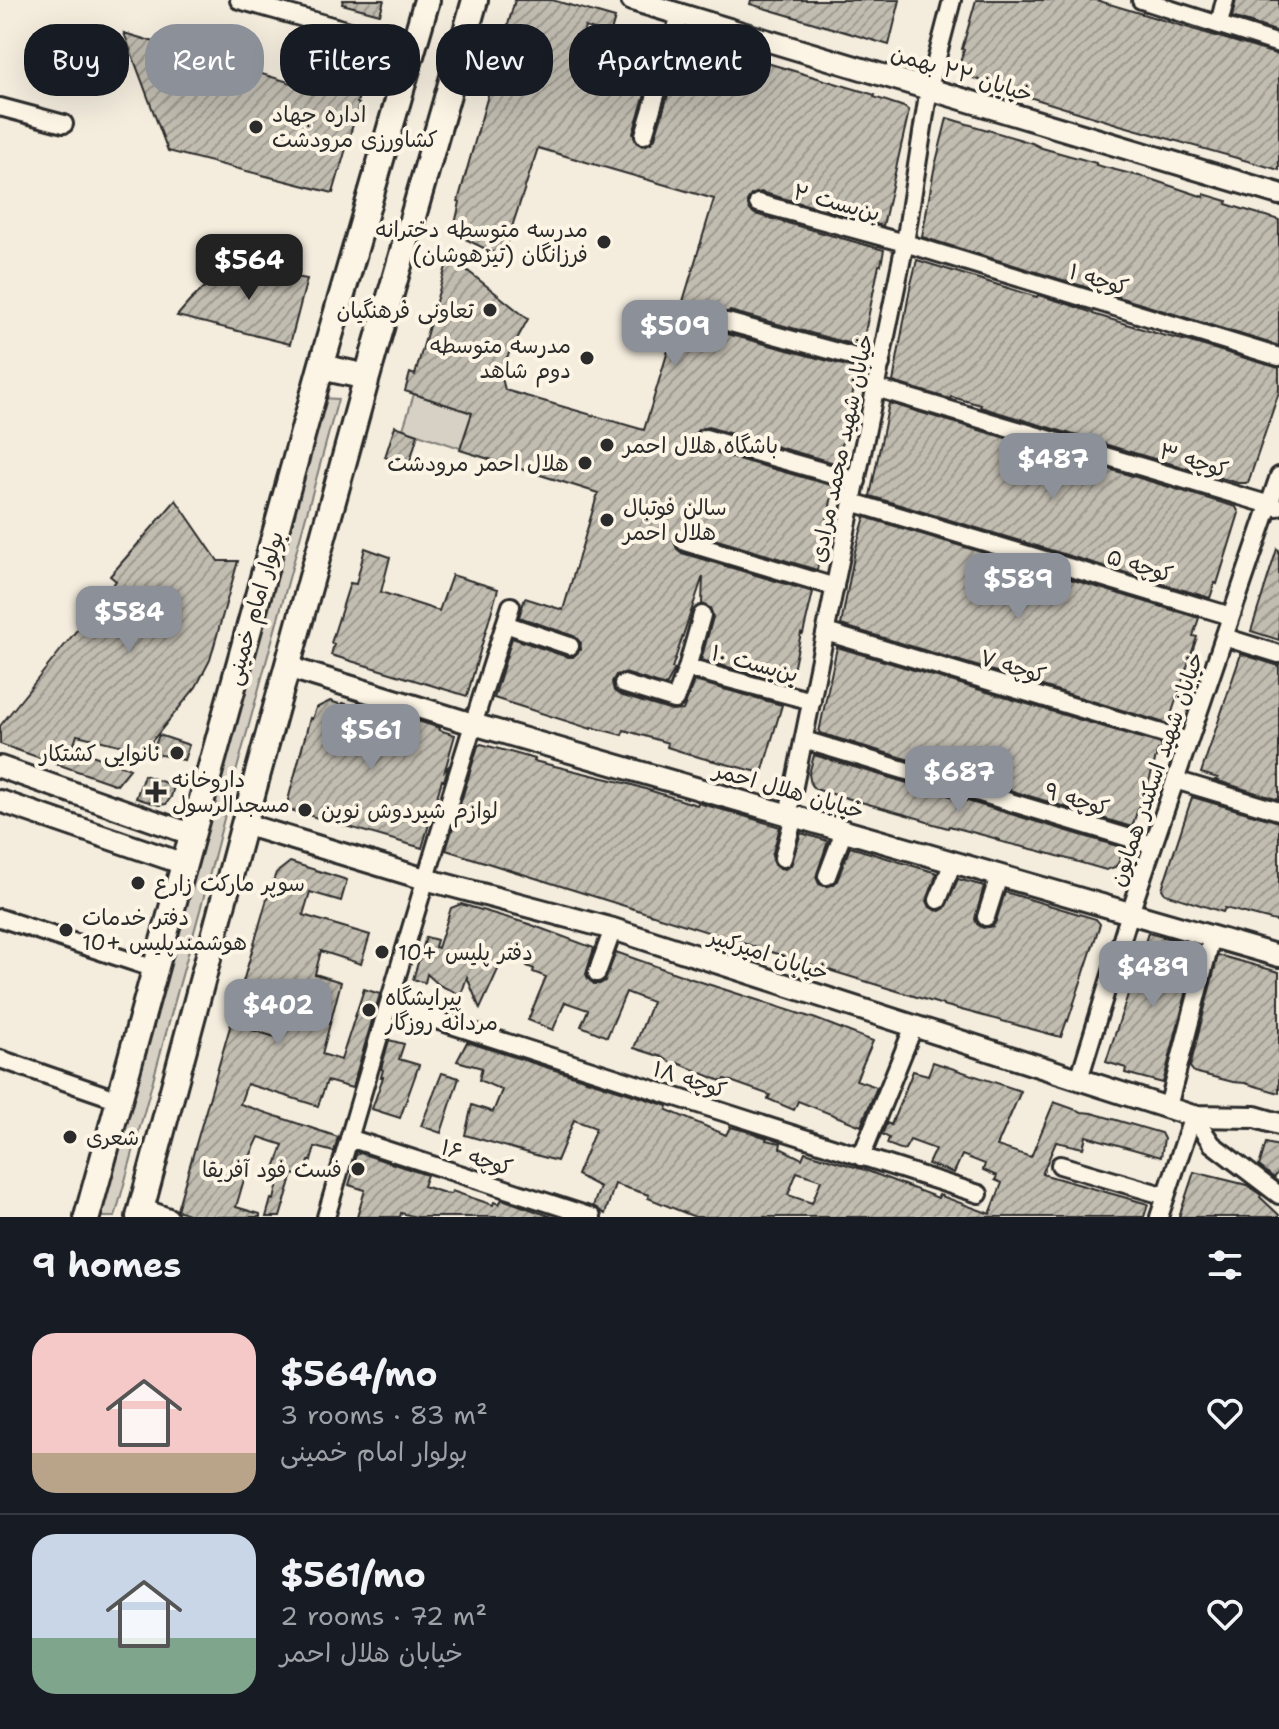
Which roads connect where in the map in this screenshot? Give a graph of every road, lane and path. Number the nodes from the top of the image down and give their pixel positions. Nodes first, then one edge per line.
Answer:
1 (239, 0) edge
2 (427, 0) edge
3 (475, 0) edge
4 (632, 0) edge
5 (952, 0) edge
6 (1141, 0) edge
7 (1225, 0) edge
8 (1172, 5) edge
9 (680, 15) junction
10 (325, 24) edge
11 (1219, 24) junction
12 (420, 26) edge
13 (1279, 44) edge
14 (929, 88) junction
15 (400, 96) edge
16 (0, 107) edge
17 (64, 124) dead end
18 (644, 135) dead end
19 (1279, 194) edge
20 (758, 203) dead end
21 (905, 243) junction
22 (727, 322) dead end
23 (1279, 357) edge
24 (881, 364) junction
25 (321, 367) junction
26 (367, 377) junction
27 (876, 388) junction
28 (705, 438) dead end
29 (1279, 476) edge
30 (857, 481) junction
31 (852, 502) junction
32 (1274, 506) edge
33 (685, 542) dead end
34 (835, 587) junction
35 (511, 606) dead end
36 (702, 615) dead end
37 (1231, 616) junction
38 (505, 624) junction
39 (826, 632) junction
40 (1224, 637) junction
41 (570, 646) dead end
42 (1279, 654) edge
43 (287, 667) junction
44 (687, 668) junction
45 (623, 684) dead end
46 (812, 701) junction
47 (473, 724) junction
48 (804, 740) junction
49 (1188, 741) junction
50 (0, 767) edge
51 (1175, 780) junction
52 (0, 801) edge
53 (1279, 811) edge
54 (791, 816) junction
55 (244, 824) junction
56 (166, 825) junction
57 (844, 831) junction
58 (191, 834) junction
59 (1153, 845) junction
60 (155, 854) junction
61 (783, 858) dead end
62 (953, 862) junction
63 (184, 864) junction
64 (827, 876) dead end
65 (999, 876) junction
66 (425, 879) junction
67 (938, 900) dead end
68 (1130, 913) junction
69 (986, 917) dead end
70 (0, 918) edge
71 (613, 929) junction
72 (1212, 936) junction
73 (1279, 956) edge
74 (155, 969) junction
75 (597, 973) dead end
76 (389, 1005) junction
77 (914, 1026) junction
78 (0, 1059) edge
79 (1079, 1079) junction
80 (119, 1100) junction
81 (1168, 1107) junction
82 (1193, 1116) junction
83 (1279, 1124) edge
84 (349, 1138) junction
85 (861, 1157) junction
86 (1060, 1165) dead end
87 (979, 1194) dead end
88 (1279, 1195) edge
89 (1166, 1196) junction
90 (140, 1212) edge
91 (87, 1217) edge
92 (169, 1217) edge
93 (326, 1217) edge
94 (592, 1217) edge
95 (1159, 1217) edge

1 - 10 street
2 - 12 main road, بولوار امام خمینی
3 - 26 main road
4 - 9 street, خیابان ۲۲ بهمن
5 - 14 street, خیابان شهید محمد مرادی
6 - 8 street
7 - 11 street
8 - 11 street
9 - 14 street, خیابان ۲۲ بهمن
9 - 18 street
11 - 13 street
14 - 19 street, خیابان ۲۲ بهمن
14 - 21 street, خیابان شهید محمد مرادی
15 - 25 main road, بولوار امام خمینی
16 - 17 street
20 - 21 street, بن‌بست ۲
21 - 23 street, کوچه ۱
21 - 24 street, خیابان شهید محمد مرادی
22 - 24 street
24 - 27 street, خیابان شهید محمد مرادی
25 - 26 main road
25 - 58 main road, بولوار امام خمینی
26 - 43 main road
27 - 30 street, خیابان شهید محمد مرادی
27 - 32 street, کوچه ۳
28 - 30 street
29 - 32 street, خیابان شهید اسکندر همایون
30 - 31 street, خیابان شهید محمد مرادی
31 - 34 street, خیابان شهید محمد مرادی
31 - 37 street, کوچه ۵
32 - 37 street, خیابان شهید اسکندر همایون
33 - 34 street
34 - 39 street, خیابان شهید محمد مرادی
35 - 38 street
36 - 44 street
37 - 40 street, خیابان شهید اسکندر همایون
38 - 41 street
38 - 47 street
39 - 46 street, خیابان شهید محمد مرادی
39 - 49 street, کوچه ۷
40 - 42 street
40 - 49 street, خیابان شهید اسکندر همایون
43 - 47 street, خیابان هلال احمر
43 - 55 main road
44 - 45 street
44 - 46 street, بن‌بست ۱۰
46 - 48 street, خیابان شهید محمد مرادی
47 - 54 street, خیابان هلال احمر
47 - 66 street
48 - 54 street, خیابان شهید محمد مرادی
48 - 59 street, کوچه ۹
49 - 51 street, خیابان شهید اسکندر همایون
50 - 56 street
51 - 53 street
51 - 59 street, خیابان شهید اسکندر همایون
52 - 60 street
54 - 57 street, خیابان هلال احمر
54 - 61 street, خیابان شهید محمد مرادی
55 - 66 street, خیابان امیرکبیر
55 - 90 main road
56 - 58 street
56 - 60 street
57 - 62 street, خیابان هلال احمر
57 - 64 street
58 - 63 main road, بولوار امام خمینی
59 - 68 street, خیابان شهید اسکندر همایون
60 - 63 street
62 - 65 street, خیابان هلال احمر
62 - 67 street
63 - 74 main road, بولوار امام خمینی
65 - 68 street, خیابان هلال احمر
65 - 69 street
66 - 71 street, خیابان امیرکبیر
66 - 76 street
68 - 72 street, خیابان هلال احمر
68 - 79 street, خیابان شهید اسکندر همایون
70 - 74 street
71 - 75 street
71 - 77 street, خیابان امیرکبیر
72 - 73 street, خیابان هلال احمر
72 - 81 street
74 - 80 main road, بولوار امام خمینی
76 - 84 street
76 - 85 street, کوچه ۱۸
77 - 79 street, خیابان امیرکبیر
77 - 85 street
78 - 80 street
79 - 81 street, خیابان امیرکبیر
80 - 91 main road, بولوار امام خمینی
81 - 82 street, خیابان امیرکبیر
82 - 83 street, خیابان امیرکبیر
82 - 88 street
82 - 89 street
84 - 93 street
84 - 94 street, کوچه ۱۶
85 - 87 street, کوچه ۱۸
86 - 89 street
89 - 95 street
90 - 92 street

